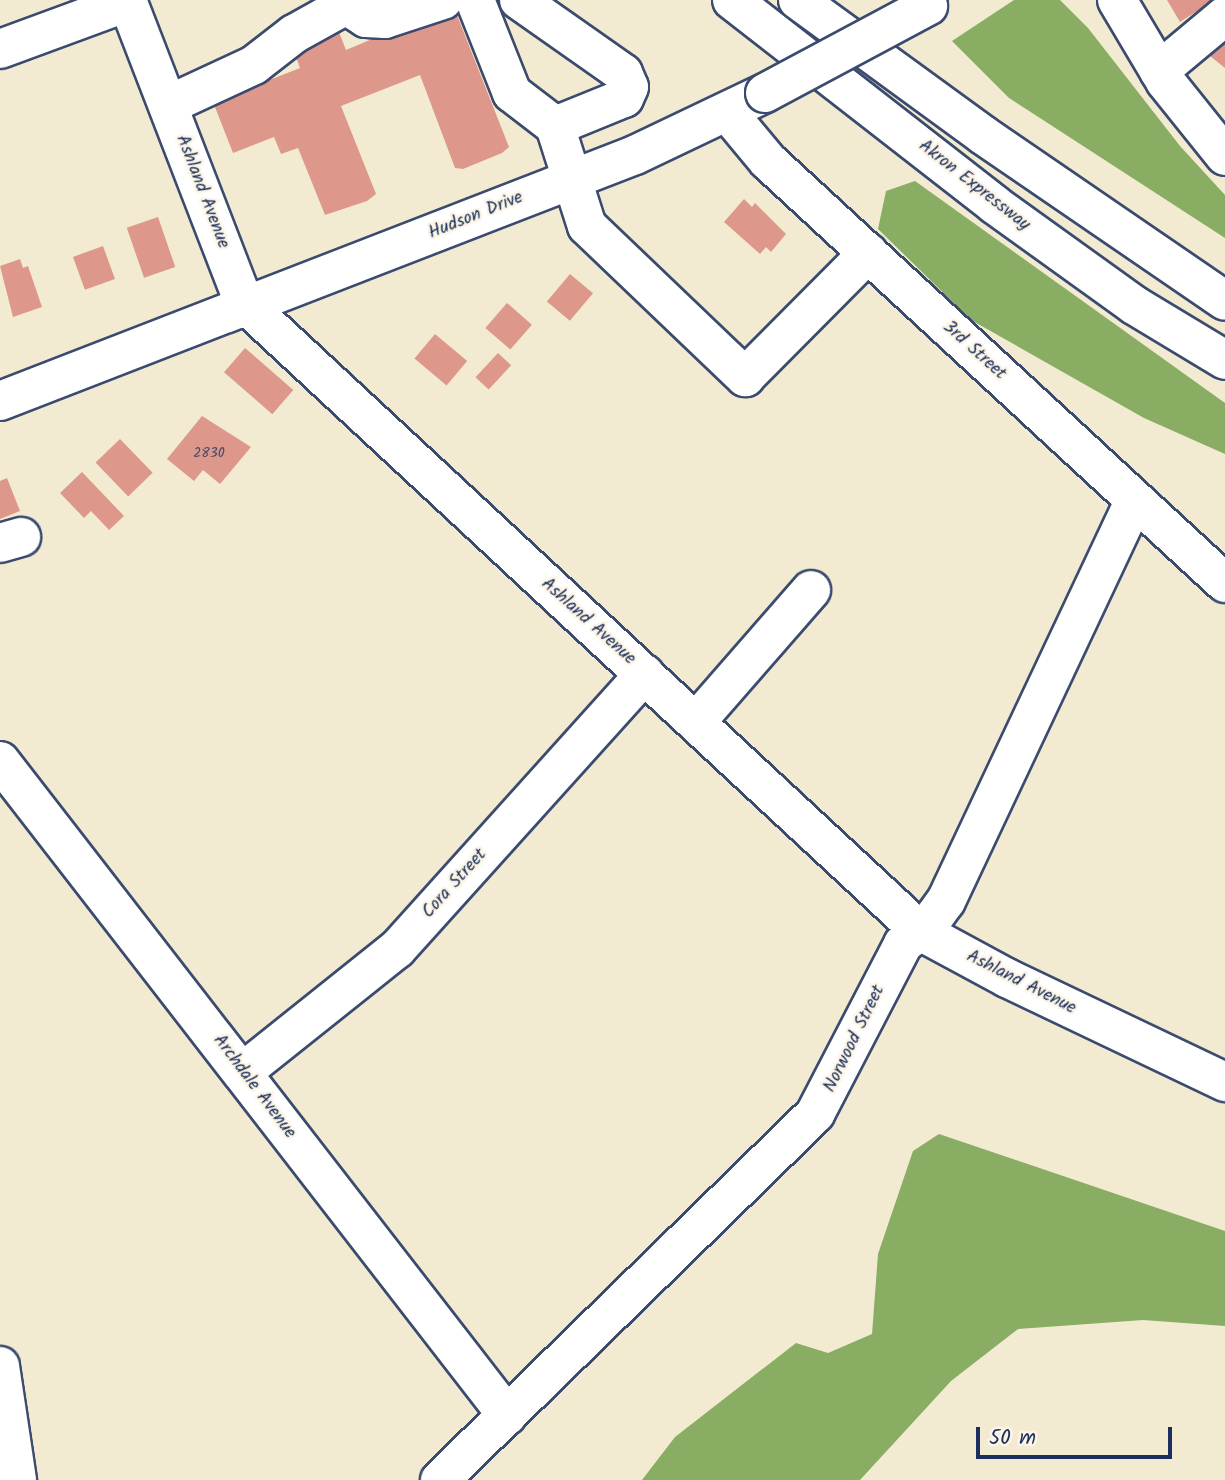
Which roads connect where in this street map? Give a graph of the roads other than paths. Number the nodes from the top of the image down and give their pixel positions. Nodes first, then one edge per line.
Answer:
1 (441, 0) edge
2 (475, 0) edge
3 (519, 0) edge
4 (732, 0) edge
5 (798, 0) edge
6 (1117, 0) edge
7 (127, 1) edge
8 (345, 2) edge
9 (933, 3) edge
10 (1225, 16) edge
11 (0, 48) edge
12 (1159, 71) junction
13 (169, 105) junction
14 (728, 113) junction
15 (555, 126) junction
16 (1225, 156) edge
17 (570, 179) junction
18 (868, 253) junction
19 (1225, 301) edge
20 (244, 303) junction
21 (1225, 360) edge
22 (0, 401) edge
23 (1135, 502) junction
24 (1225, 583) edge
25 (811, 590) dead end
26 (645, 674) junction
27 (696, 722) junction
28 (0, 761) edge
29 (920, 931) junction
30 (244, 1071) junction
31 (1225, 1082) edge
32 (0, 1366) edge
33 (506, 1415) junction
34 (18, 1480) edge
35 (440, 1480) edge

1 - 8 main road
2 - 15 main road
3 - 15 main road
4 - 21 main road, Akron Expressway
5 - 19 main road
6 - 12 main road
7 - 11 main road
7 - 13 main road, Ashland Avenue
8 - 13 main road
9 - 14 main road, Hudson Drive, bridge
10 - 12 main road
12 - 16 main road
13 - 20 main road, Ashland Avenue
14 - 17 main road, Hudson Drive
14 - 18 main road, 3rd Street
15 - 17 main road
17 - 18 main road
17 - 20 main road, Hudson Drive
18 - 23 main road, 3rd Street
20 - 22 main road, Hudson Drive
20 - 26 main road, Ashland Avenue
23 - 24 main road, 3rd Street
23 - 29 main road, Norwood Street
25 - 27 main road
26 - 27 main road, Ashland Avenue
26 - 30 main road, Cora Street
27 - 29 main road, Ashland Avenue
28 - 30 main road, Archdale Avenue
29 - 31 main road, Ashland Avenue
29 - 33 main road, Norwood Street
30 - 33 main road, Archdale Avenue
32 - 34 main road
33 - 35 main road, Norwood Street

